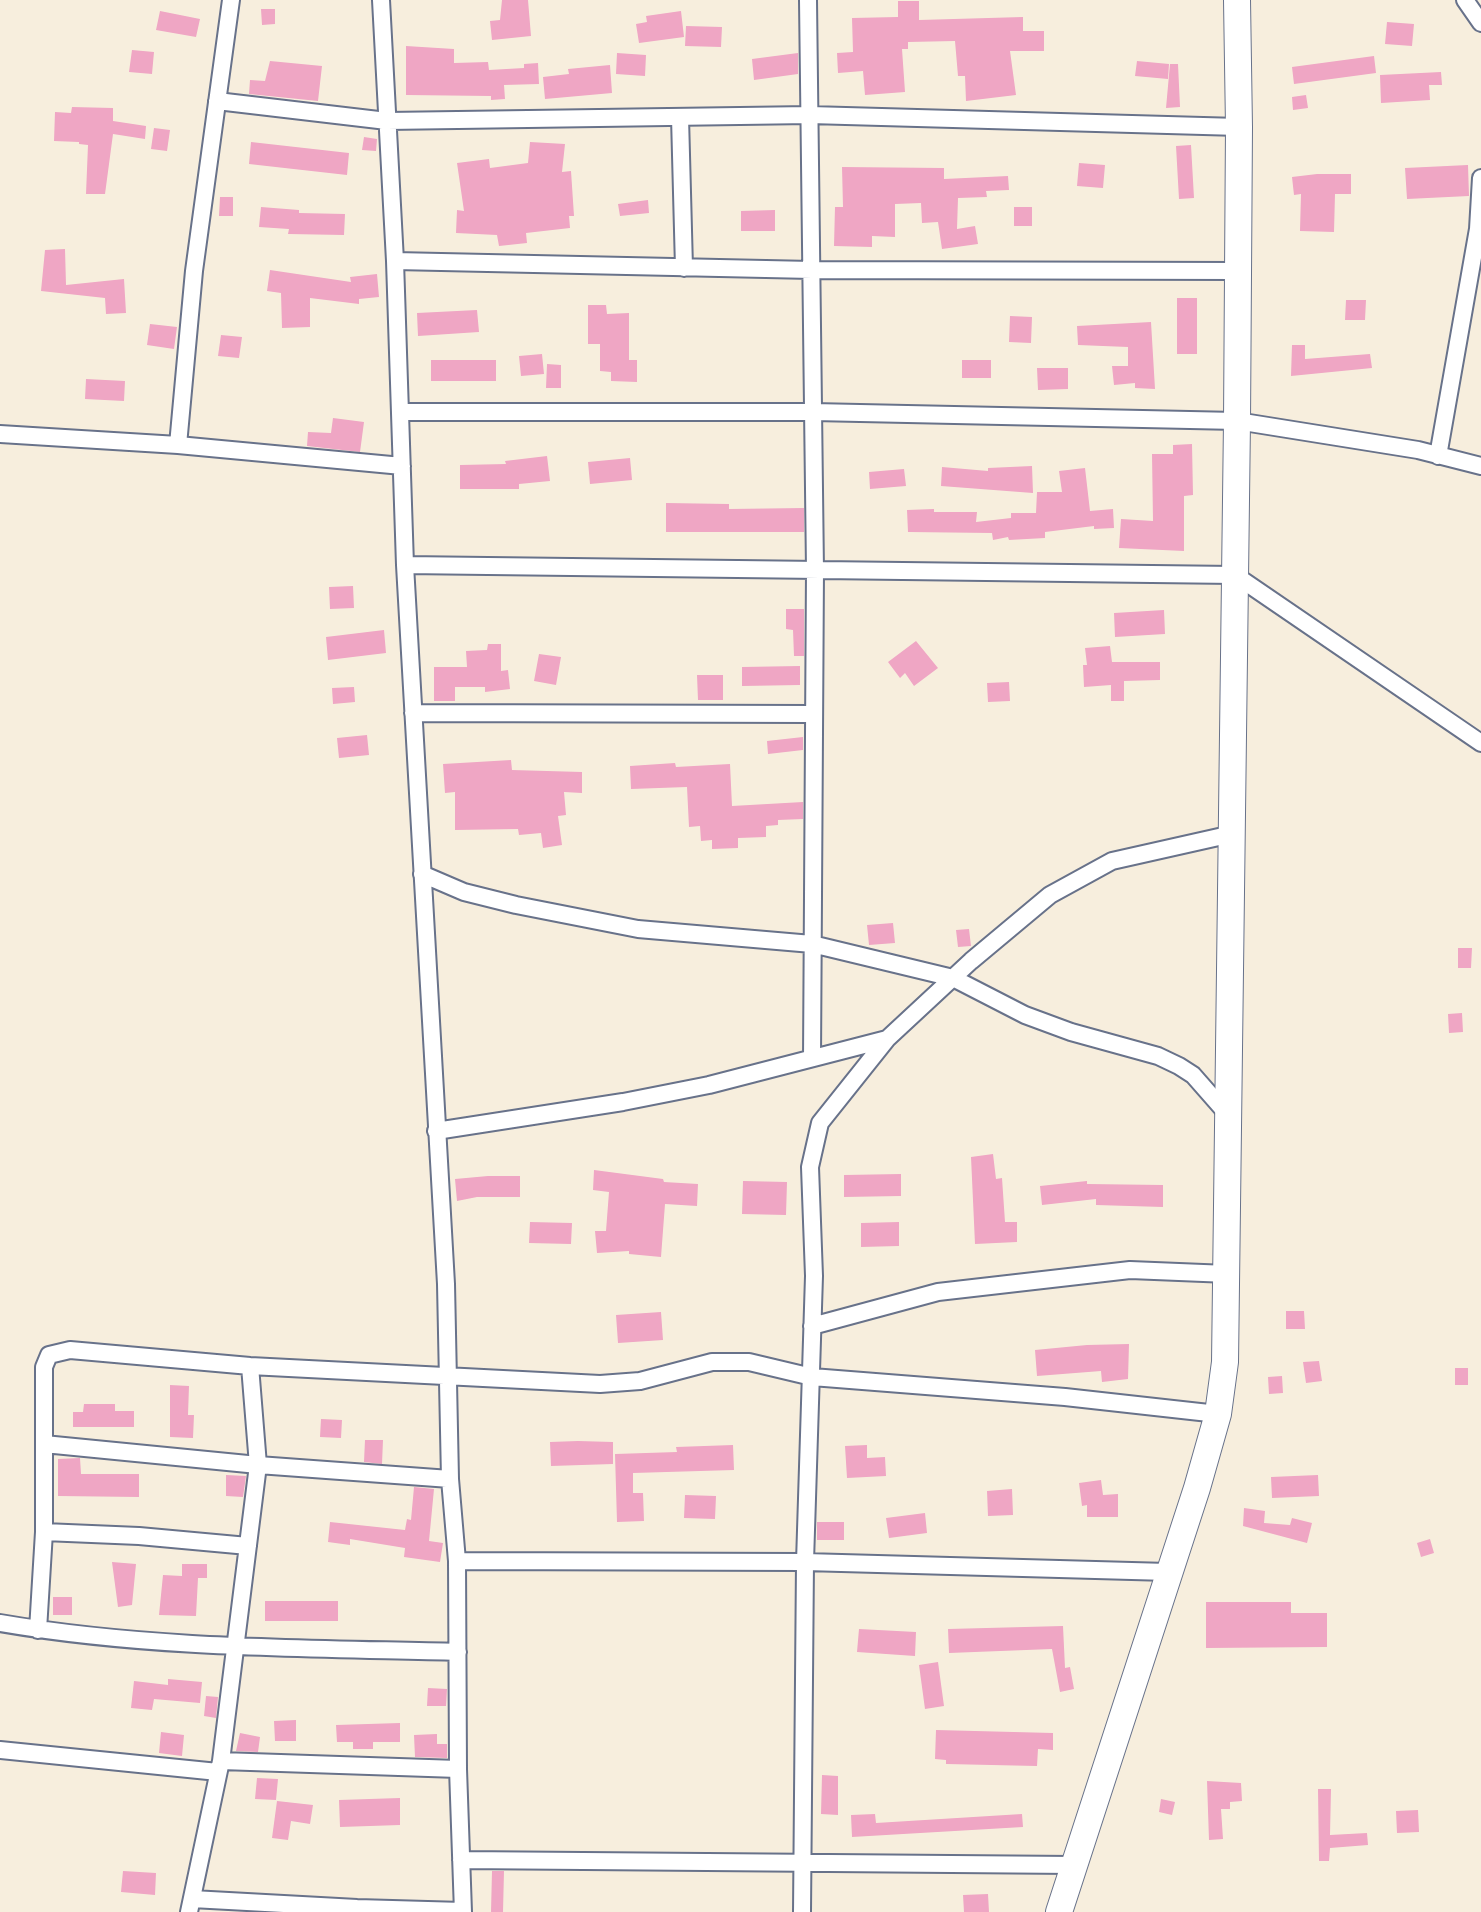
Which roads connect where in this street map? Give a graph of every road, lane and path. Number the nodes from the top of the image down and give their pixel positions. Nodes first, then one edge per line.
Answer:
1 (231, 0) edge
2 (381, 0) edge
3 (808, 0) edge
4 (1237, 0) edge
5 (1465, 0) edge
6 (1481, 23) edge
7 (217, 101) junction
8 (810, 116) junction
9 (680, 117) junction
10 (387, 121) junction
11 (1239, 127) junction
12 (1481, 178) edge
13 (395, 261) junction
14 (684, 268) junction
15 (812, 270) junction
16 (1238, 271) junction
17 (400, 412) junction
18 (813, 412) junction
19 (1237, 421) junction
20 (0, 434) edge
21 (178, 445) junction
22 (1438, 456) junction
23 (402, 466) junction
24 (1481, 466) edge
25 (405, 565) junction
26 (815, 570) junction
27 (1235, 575) junction
28 (413, 713) junction
29 (814, 714) junction
30 (1481, 744) edge
31 (1232, 834) junction
32 (422, 874) junction
33 (812, 944) junction
34 (953, 978) junction
35 (887, 1039) junction
36 (812, 1058) junction
37 (1229, 1116) junction
38 (436, 1131) junction
39 (1228, 1274) junction
40 (812, 1326) junction
41 (250, 1366) junction
42 (812, 1377) junction
43 (447, 1378) junction
44 (1218, 1414) junction
45 (44, 1444) junction
46 (258, 1465) junction
47 (450, 1479) junction
48 (44, 1532) junction
49 (248, 1546) junction
50 (457, 1561) junction
51 (805, 1562) junction
52 (1168, 1572) junction
53 (0, 1623) edge
54 (38, 1630) junction
55 (237, 1646) junction
56 (458, 1652) junction
57 (0, 1750) edge
58 (220, 1766) junction
59 (458, 1769) junction
60 (460, 1860) junction
61 (801, 1864) junction
62 (1074, 1865) junction
63 (190, 1905) edge
64 (463, 1912) edge
65 (802, 1912) edge
66 (1059, 1912) edge

1 - 7 street
2 - 10 street
3 - 8 street
4 - 11 main road
5 - 6 street
7 - 10 street
7 - 21 street
8 - 9 street
8 - 11 street
8 - 15 street
9 - 10 street
9 - 14 street
10 - 13 street
11 - 16 main road
12 - 22 street
13 - 14 street
13 - 17 street
14 - 15 street
15 - 16 street
15 - 18 street
16 - 19 main road
17 - 18 street
17 - 23 street
18 - 19 street
18 - 26 street
19 - 22 street
19 - 27 main road
20 - 21 street
21 - 23 street
22 - 24 street
23 - 25 street
25 - 26 street
25 - 28 street
26 - 27 street
26 - 29 street
27 - 30 street
27 - 31 main road
28 - 29 street
28 - 32 street
29 - 33 street
31 - 34 street
31 - 37 main road
32 - 33 street
32 - 38 street
33 - 34 street
33 - 36 street
34 - 35 street
34 - 37 street
35 - 36 street
35 - 40 street
36 - 38 street
37 - 39 main road
38 - 43 street
39 - 40 street
39 - 44 main road
40 - 42 street
41 - 43 street
41 - 45 street
41 - 46 street
42 - 43 street
42 - 44 street
42 - 51 street
43 - 47 street
44 - 52 main road
45 - 46 street
45 - 48 street
46 - 47 street
46 - 49 street
47 - 50 street
48 - 49 street
48 - 54 street
49 - 55 street
50 - 51 street
50 - 56 street
51 - 52 street
51 - 61 street
52 - 62 main road
53 - 54 street
54 - 55 street
55 - 56 street
55 - 58 street
56 - 59 street
57 - 58 street
58 - 59 street
58 - 63 street
59 - 60 street
60 - 61 street
60 - 64 street
61 - 62 street
61 - 65 street
62 - 66 main road
63 - 64 street

